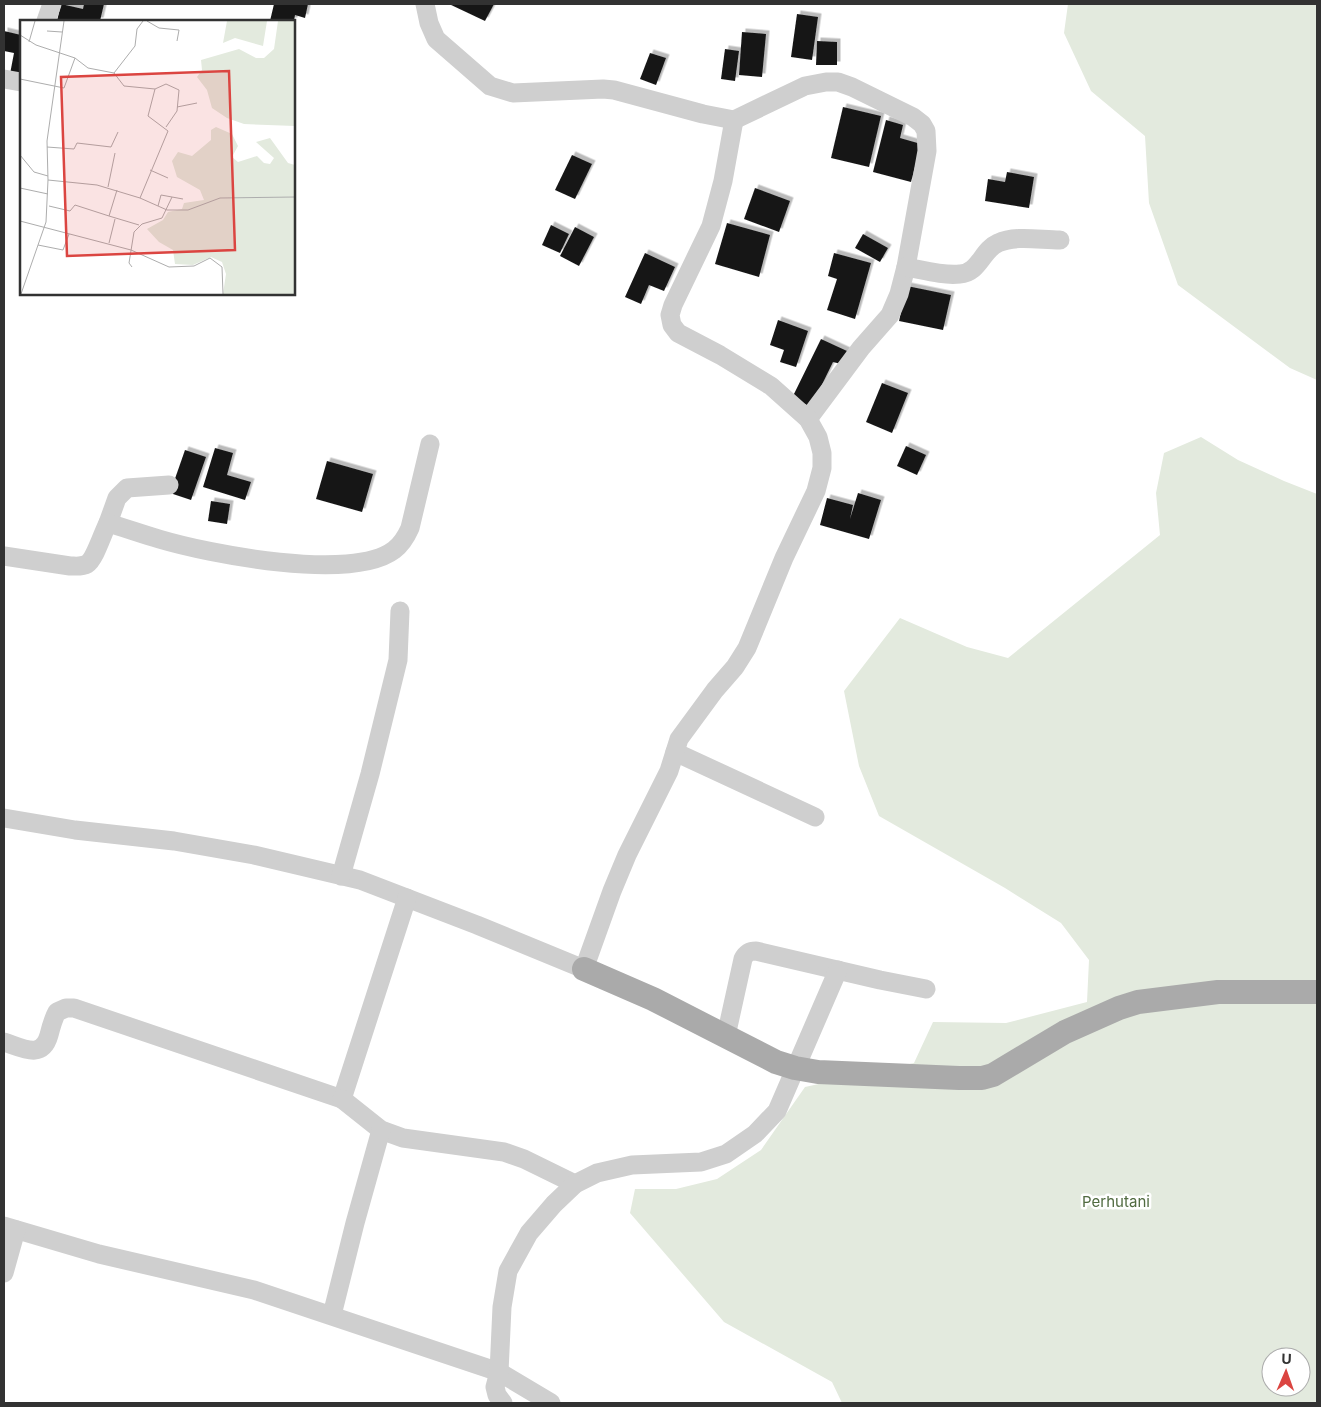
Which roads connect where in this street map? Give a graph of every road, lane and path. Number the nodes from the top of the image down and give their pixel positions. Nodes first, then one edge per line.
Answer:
1 (52, 4) edge
2 (425, 4) edge
3 (46, 20) edge
4 (4, 79) edge
5 (20, 82) edge
6 (734, 120) junction
7 (1060, 240) dead end
8 (906, 267) junction
9 (808, 419) junction
10 (430, 444) dead end
11 (169, 485) dead end
12 (108, 523) junction
13 (4, 556) edge
14 (400, 611) dead end
15 (675, 752) junction
16 (815, 817) dead end
17 (4, 818) edge
18 (341, 876) junction
19 (407, 898) junction
20 (584, 969) junction
21 (838, 970) junction
22 (926, 989) dead end
23 (1317, 992) edge
24 (726, 1036) junction
25 (4, 1042) edge
26 (795, 1068) junction
27 (342, 1099) junction
28 (381, 1130) junction
29 (576, 1184) junction
30 (10, 1228) edge
31 (4, 1273) edge
32 (332, 1315) junction
33 (499, 1372) junction
34 (503, 1403) edge
35 (552, 1403) edge

1 - 3 street
2 - 6 street
4 - 5 street
6 - 8 street
6 - 9 street
7 - 8 street
8 - 9 street
9 - 15 street
10 - 12 street
11 - 12 street
12 - 13 street
14 - 18 street
15 - 16 street
15 - 20 street
17 - 18 street
18 - 19 street
19 - 20 street
19 - 27 street
20 - 24 main road
21 - 22 street
21 - 24 street
21 - 26 street
23 - 26 main road
24 - 26 main road
25 - 27 street
26 - 29 street
27 - 28 street
28 - 29 street
28 - 32 street
29 - 33 street
30 - 31 street
30 - 32 street
32 - 33 street
33 - 34 street
33 - 35 street

